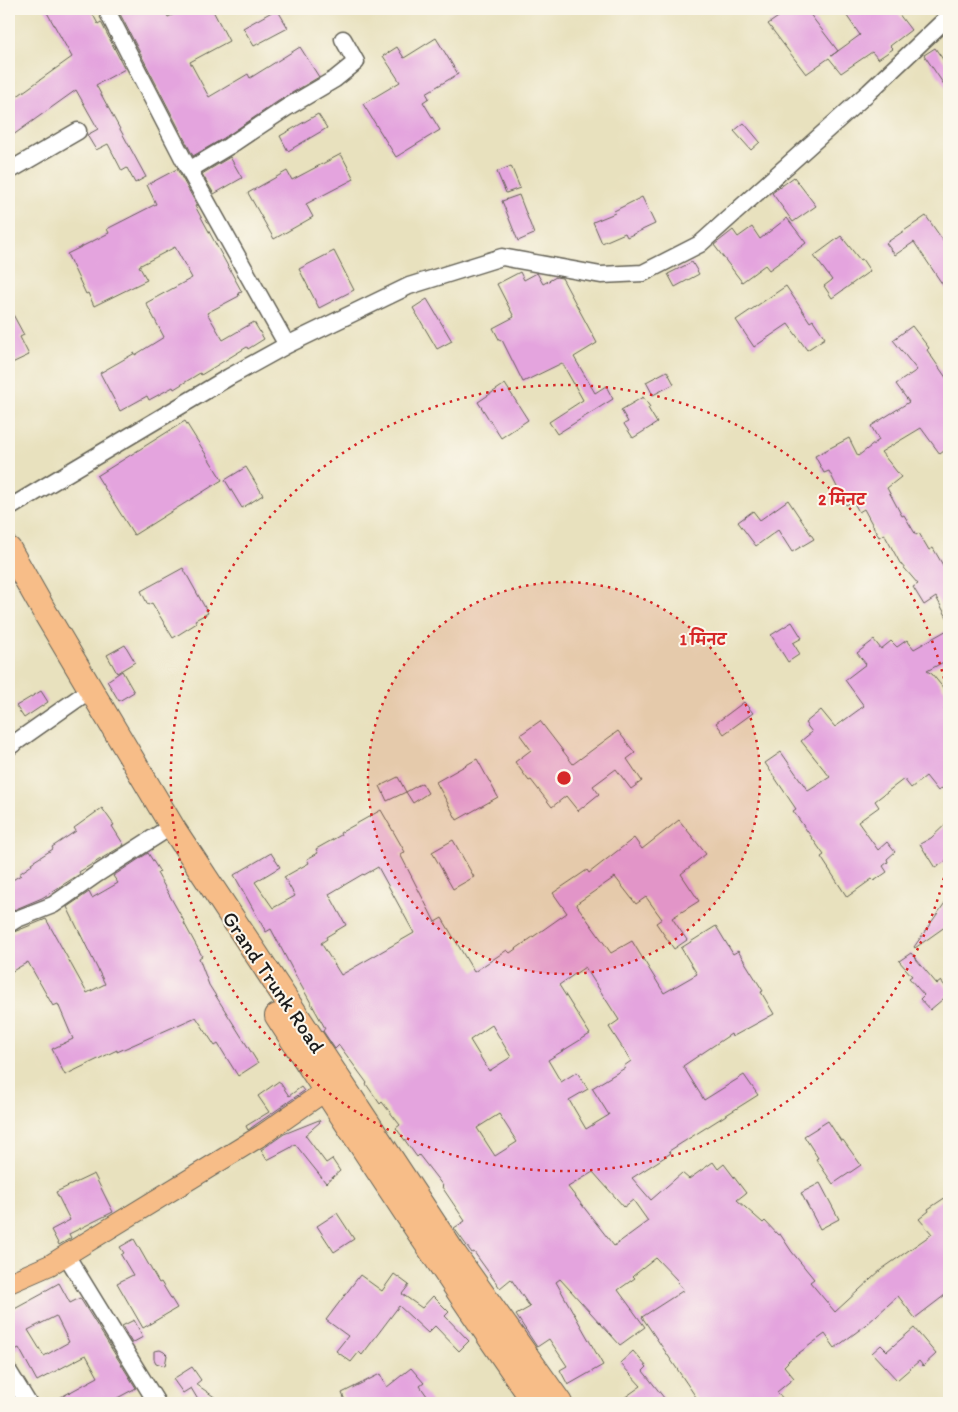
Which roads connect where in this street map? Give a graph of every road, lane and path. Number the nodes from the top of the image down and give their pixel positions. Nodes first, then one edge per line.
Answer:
1 (106, 9) edge
2 (949, 16) edge
3 (342, 39) dead end
4 (78, 131) dead end
5 (189, 170) junction
6 (9, 171) edge
7 (288, 345) junction
8 (9, 508) edge
9 (9, 549) edge
10 (9, 576) edge
11 (80, 697) junction
12 (9, 747) edge
13 (161, 833) junction
14 (9, 924) edge
15 (333, 1086) junction
16 (66, 1255) junction
17 (9, 1283) edge
18 (9, 1372) edge
19 (28, 1403) edge
20 (157, 1403) edge
21 (535, 1403) edge
22 (560, 1403) edge

1 - 5 street
2 - 7 street
3 - 5 street
4 - 6 street
5 - 7 street
7 - 8 street
9 - 15 highway, Grand Trunk Road
10 - 11 highway, Grand Trunk Road
11 - 12 street
11 - 13 highway, Grand Trunk Road
13 - 14 street
13 - 15 highway, Grand Trunk Road
15 - 16 main road
15 - 21 highway, Grand Trunk Road
15 - 22 highway, Grand Trunk Road
16 - 17 main road
16 - 20 street
18 - 19 street

